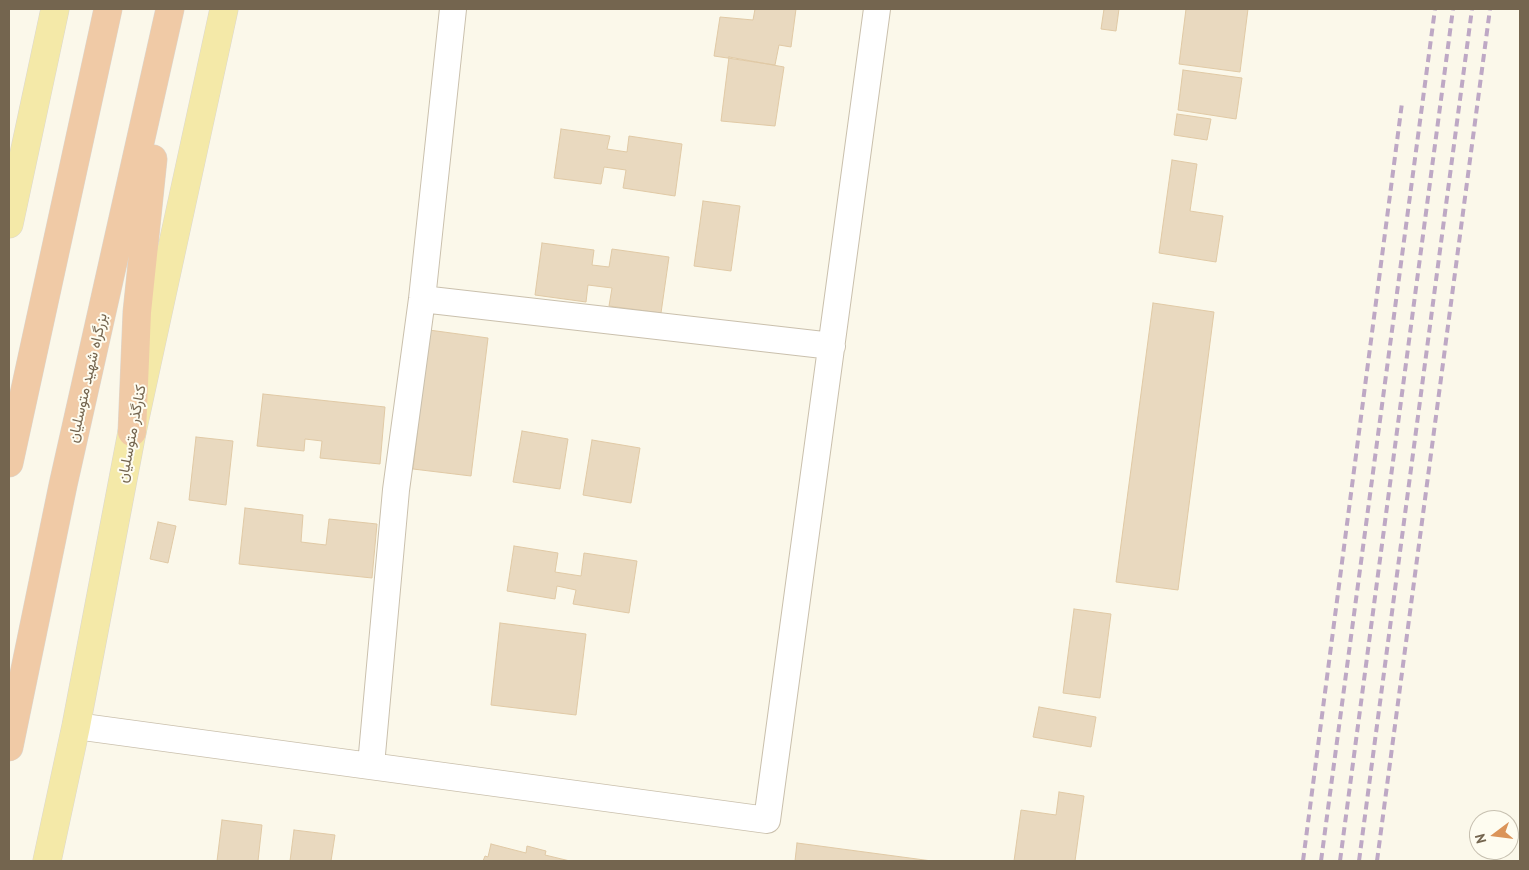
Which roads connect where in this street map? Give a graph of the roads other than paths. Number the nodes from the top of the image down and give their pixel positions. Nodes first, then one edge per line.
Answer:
1 (55, 9) edge
2 (108, 9) edge
3 (170, 9) edge
4 (224, 9) edge
5 (453, 9) edge
6 (877, 9) edge
7 (164, 39) junction
8 (9, 224) edge
9 (422, 299) junction
10 (832, 346) junction
11 (132, 432) junction
12 (9, 463) edge
13 (76, 726) junction
14 (9, 747) edge
15 (371, 766) junction
16 (47, 861) edge

1 - 8 main road
2 - 12 highway
3 - 7 highway, بزرگراه شهید متوسلیان
4 - 11 main road, کنارگذر متوسلیان
5 - 9 street
6 - 10 street
7 - 11 highway
7 - 14 highway, بزرگراه شهید متوسلیان
9 - 10 street
9 - 15 street
10 - 15 street
11 - 13 main road, کنارگذر متوسلیان
13 - 15 street
13 - 16 main road, کنارگذر متوسلیان

